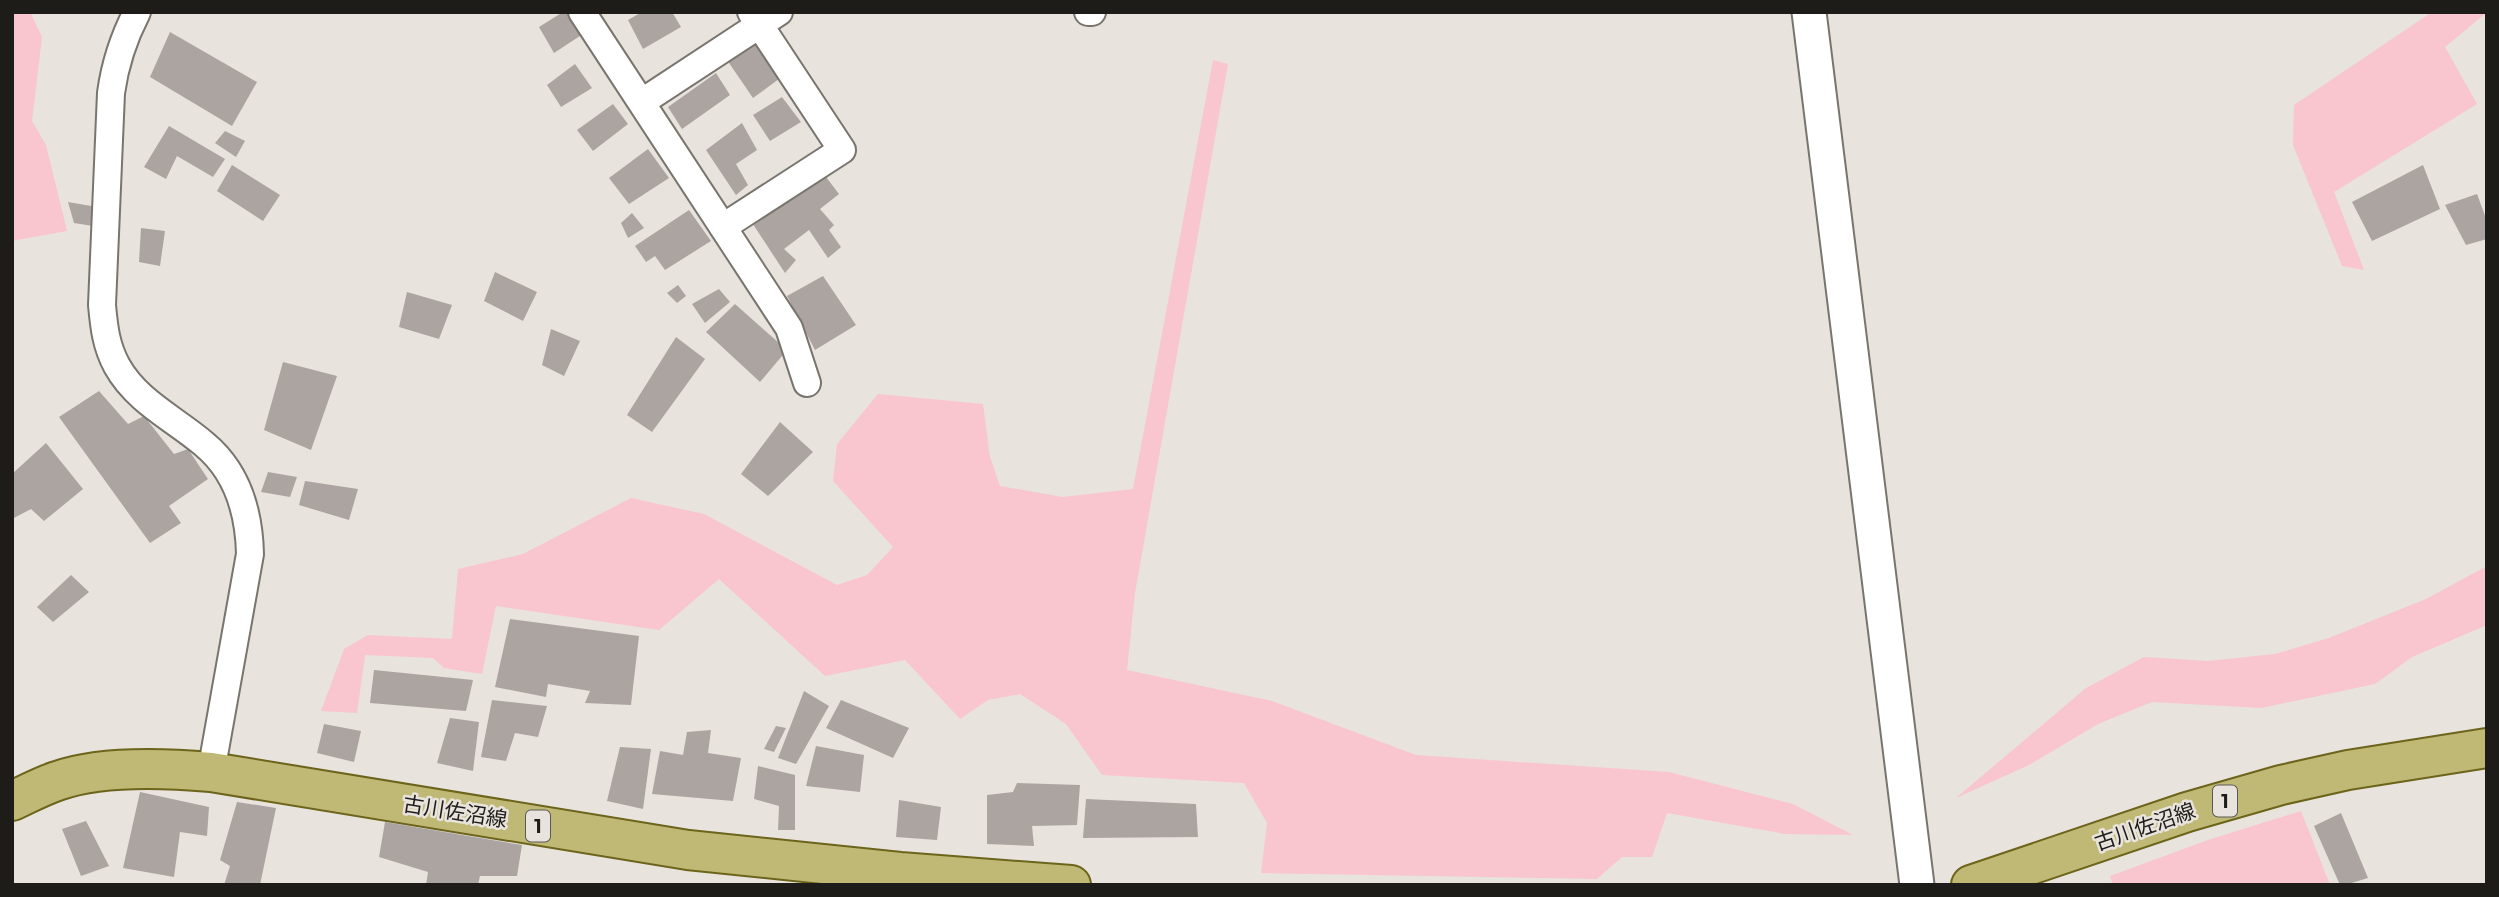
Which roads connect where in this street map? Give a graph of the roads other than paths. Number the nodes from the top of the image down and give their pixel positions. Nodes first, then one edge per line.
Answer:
1 (137, 12) edge
2 (582, 12) edge
3 (1809, 12) edge
4 (763, 17) edge
5 (642, 102) junction
6 (723, 227) junction
7 (807, 383) dead end
8 (2487, 748) edge
9 (211, 772) junction
10 (12, 801) edge
11 (899, 878) edge
12 (1071, 885) edge
13 (1917, 885) edge
14 (1971, 885) edge

1 - 9 street
2 - 5 street
3 - 13 street
4 - 5 street
4 - 6 street
5 - 6 street
6 - 7 street
8 - 14 main road, 古川佐沼線 / 1
9 - 10 main road, 古川佐沼線 / 1
9 - 11 main road, 古川佐沼線 / 1
11 - 12 main road, 古川佐沼線 / 1

